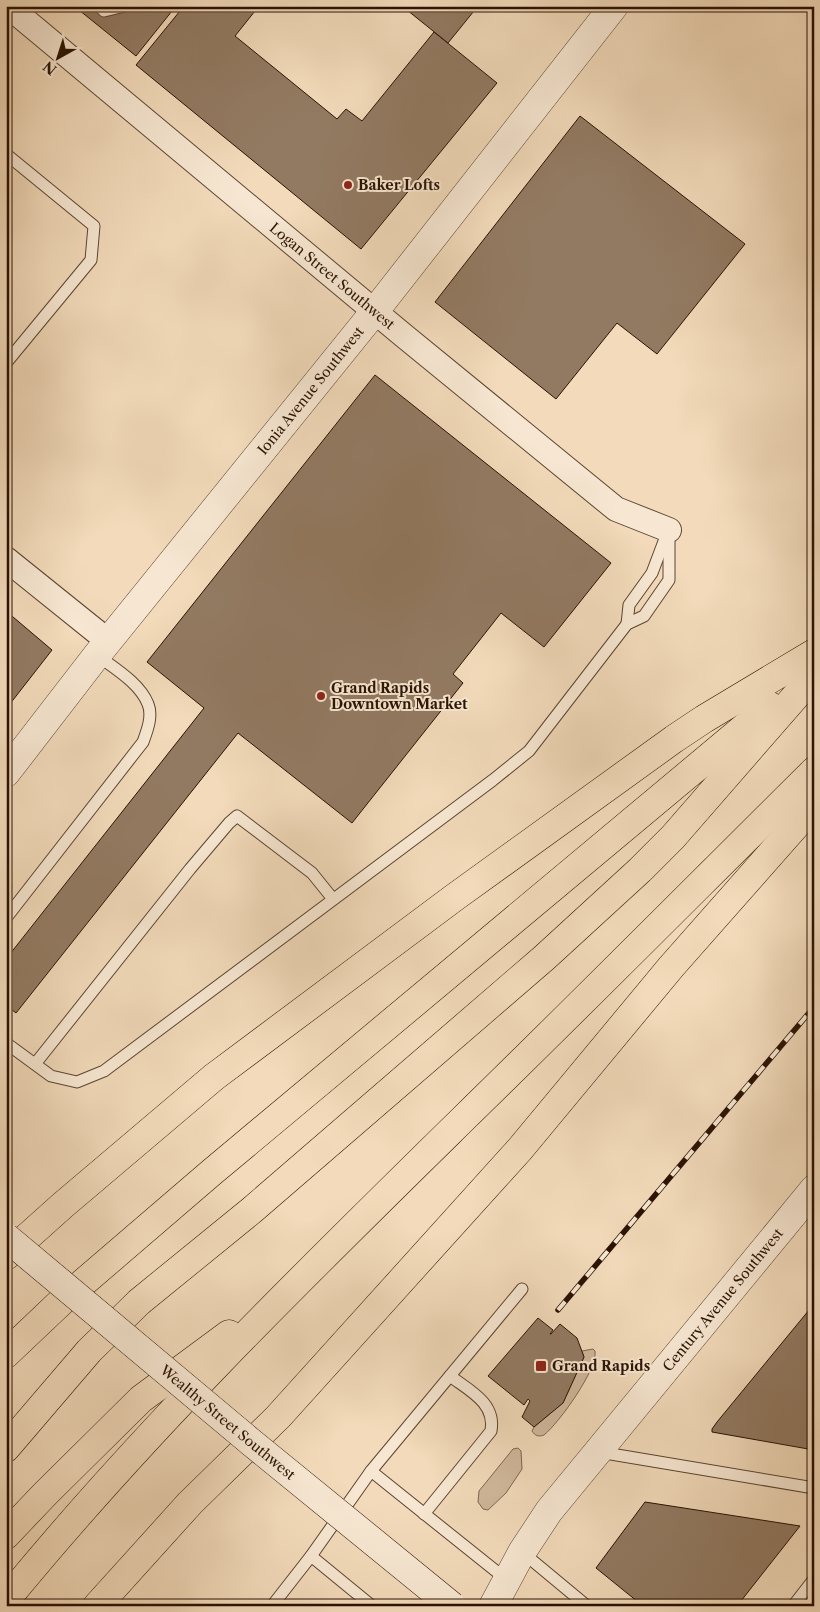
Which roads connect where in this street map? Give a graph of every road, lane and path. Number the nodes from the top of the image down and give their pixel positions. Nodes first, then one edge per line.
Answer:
1 (8, 6) edge
2 (99, 6) edge
3 (125, 6) edge
4 (614, 6) edge
5 (6, 154) edge
6 (375, 312) junction
7 (6, 363) edge
8 (669, 530) junction
9 (6, 559) edge
10 (627, 624) junction
11 (103, 648) junction
12 (814, 653) edge
13 (814, 670) edge
14 (814, 675) edge
15 (814, 771) edge
16 (6, 773) edge
17 (814, 805) edge
18 (333, 899) junction
19 (6, 918) edge
20 (6, 1043) edge
21 (35, 1064) junction
22 (814, 1189) edge
23 (6, 1237) edge
24 (6, 1256) edge
25 (291, 1288) junction
26 (522, 1289) dead end
27 (114, 1326) junction
28 (6, 1354) edge
29 (450, 1376) junction
30 (252, 1442) junction
31 (6, 1448) edge
32 (598, 1452) junction
33 (371, 1471) junction
34 (814, 1488) edge
35 (424, 1514) junction
36 (6, 1535) edge
37 (522, 1552) junction
38 (311, 1556) junction
39 (506, 1580) junction
40 (814, 1580) edge
41 (6, 1600) edge
42 (97, 1606) edge
43 (272, 1606) edge
44 (372, 1606) edge
45 (452, 1606) edge
46 (493, 1606) edge
47 (587, 1606) edge
48 (793, 1606) edge

1 - 6 street, Logan Street Southwest
2 - 3 lane
4 - 6 street, Ionia Avenue Southwest
5 - 7 lane
6 - 8 street, Logan Street Southwest
6 - 11 street, Ionia Avenue Southwest
8 - 10 lane
8 - 10 lane
9 - 11 street
10 - 18 lane
11 - 16 street, Ionia Avenue Southwest
11 - 19 lane
12 - 24 highway
13 - 28 highway
14 - 27 highway
15 - 25 highway
17 - 30 highway
18 - 21 lane
18 - 21 lane
20 - 21 lane
22 - 32 street, Century Avenue Southwest
23 - 27 street, Wealthy Street Southwest, bridge
25 - 36 highway
25 - 41 highway
26 - 29 lane
27 - 30 street, Wealthy Street Southwest, bridge
27 - 31 highway
29 - 33 lane
29 - 35 lane
30 - 42 highway
30 - 45 street, Wealthy Street Southwest, bridge
32 - 34 lane
32 - 37 street, Century Avenue Southwest
33 - 35 lane
33 - 38 lane
35 - 39 lane
37 - 39 street, Century Avenue Southwest
37 - 47 lane
38 - 43 lane
38 - 44 lane
39 - 46 street, Century Avenue Southwest
40 - 48 lane

